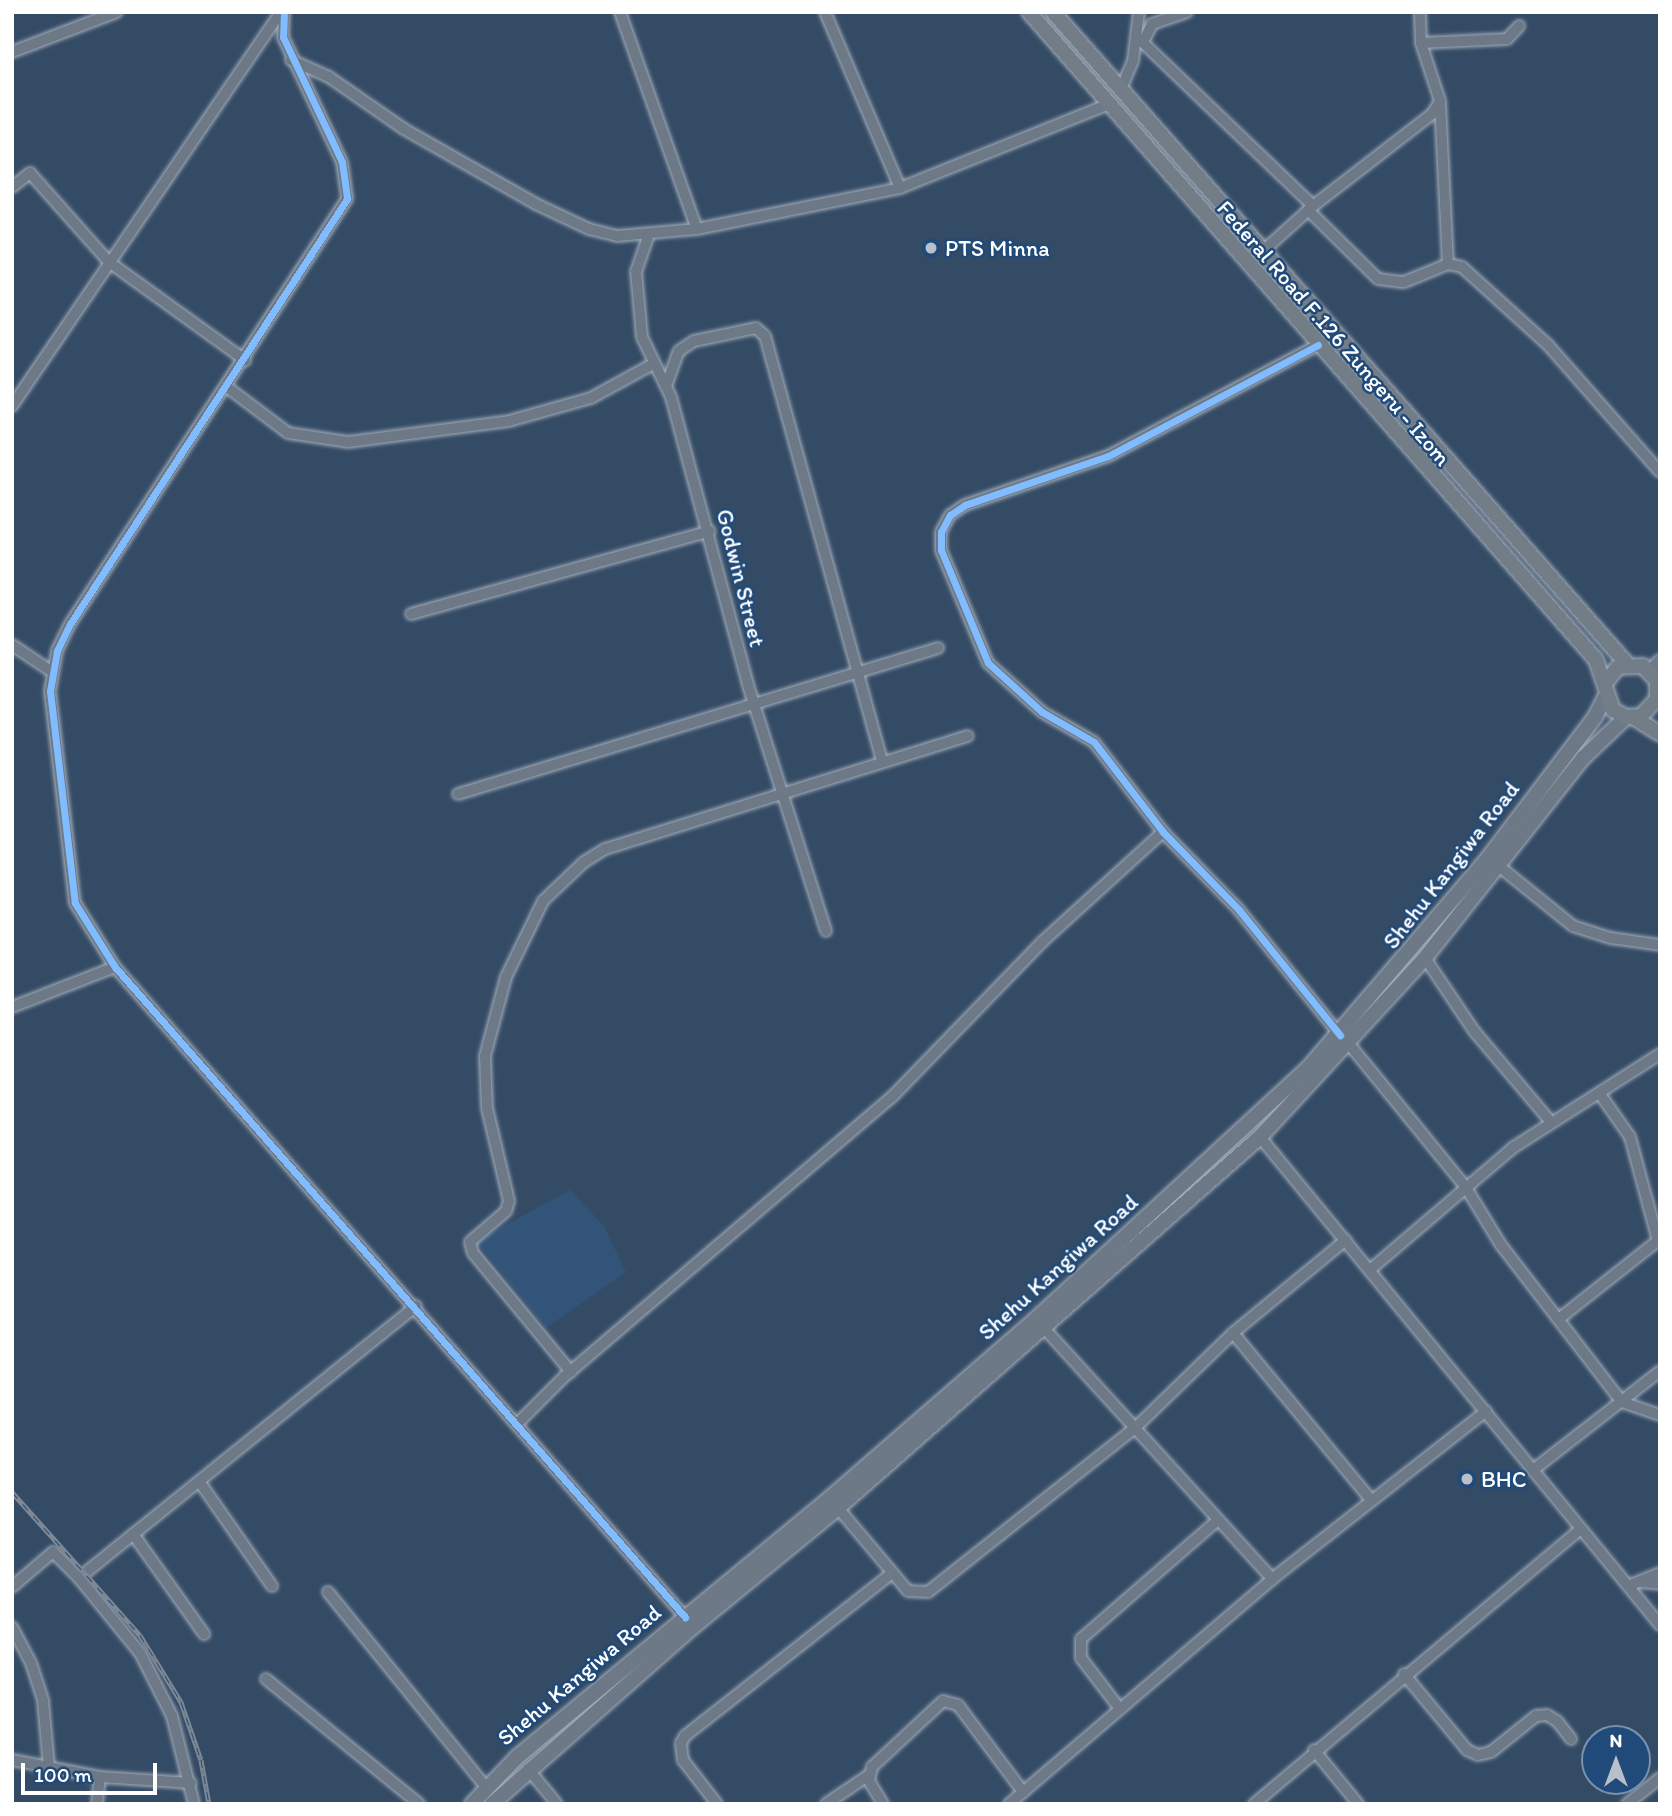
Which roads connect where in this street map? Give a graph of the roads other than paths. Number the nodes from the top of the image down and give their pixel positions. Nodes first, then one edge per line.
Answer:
1 (117, 12) edge
2 (282, 12) edge
3 (620, 12) edge
4 (825, 12) edge
5 (1028, 12) edge
6 (1054, 12) edge
7 (1139, 12) edge
8 (1187, 12) edge
9 (1420, 12) edge
10 (1519, 26) dead end
11 (1140, 39) junction
12 (1421, 43) junction
13 (12, 52) edge
14 (292, 60) junction
15 (1121, 89) junction
16 (1440, 101) junction
17 (1106, 105) junction
18 (12, 187) edge
19 (900, 188) junction
20 (1311, 208) junction
21 (697, 229) junction
22 (648, 237) junction
23 (1263, 251) junction
24 (109, 262) junction
25 (1448, 264) junction
26 (1318, 345) junction
27 (245, 360) junction
28 (653, 364) junction
29 (666, 386) junction
30 (227, 387) junction
31 (12, 406) edge
32 (1435, 446) junction
33 (1420, 461) junction
34 (1660, 472) edge
35 (710, 531) junction
36 (411, 614) dead end
37 (12, 645) edge
38 (938, 648) dead end
39 (1627, 664) junction
40 (1655, 666) edge
41 (51, 670) junction
42 (855, 673) junction
43 (1605, 690) junction
44 (1658, 701) edge
45 (755, 705) junction
46 (1629, 717) junction
47 (1660, 734) edge
48 (968, 736) dead end
49 (882, 761) junction
50 (782, 792) junction
51 (458, 794) dead end
52 (1163, 832) junction
53 (1500, 867) junction
54 (825, 931) dead end
55 (1660, 945) edge
56 (1425, 958) junction
57 (115, 967) junction
58 (12, 1007) edge
59 (1345, 1040) junction
60 (1660, 1054) edge
61 (1600, 1094) junction
62 (1551, 1122) junction
63 (1260, 1137) junction
64 (1465, 1186) junction
65 (1346, 1240) junction
66 (1659, 1240) edge
67 (1371, 1269) junction
68 (416, 1306) junction
69 (1560, 1318) junction
70 (1043, 1326) junction
71 (1233, 1333) junction
72 (571, 1371) junction
73 (1660, 1371) edge
74 (1622, 1402) junction
75 (1486, 1411) junction
76 (1660, 1415) edge
77 (518, 1423) junction
78 (1135, 1428) junction
79 (1533, 1470) junction
80 (200, 1481) junction
81 (1371, 1500) junction
82 (838, 1508) junction
83 (1218, 1520) junction
84 (1581, 1529) junction
85 (133, 1534) junction
86 (1660, 1573) edge
87 (891, 1574) junction
88 (79, 1578) junction
89 (1272, 1580) junction
90 (1633, 1584) junction
91 (1660, 1584) edge
92 (272, 1586) dead end
93 (12, 1587) edge
94 (328, 1592) dead end
95 (685, 1617) junction
96 (1660, 1625) edge
97 (12, 1627) edge
98 (204, 1634) dead end
99 (1404, 1674) junction
100 (266, 1679) dead end
101 (1121, 1709) junction
102 (1571, 1739) dead end
103 (1314, 1750) junction
104 (12, 1760) edge
105 (49, 1767) junction
106 (528, 1769) junction
107 (869, 1775) junction
108 (100, 1777) junction
109 (1660, 1778) edge
110 (191, 1783) junction
111 (486, 1787) junction
112 (1023, 1792) junction
113 (97, 1804) edge
114 (194, 1804) edge
115 (419, 1804) edge
116 (471, 1804) edge
117 (492, 1804) edge
118 (557, 1804) edge
119 (717, 1804) edge
120 (826, 1804) edge
121 (883, 1804) edge
122 (1009, 1804) edge
123 (1254, 1804) edge
124 (1358, 1804) edge
125 (1627, 1804) edge

1 - 13 street
2 - 14 street
2 - 24 street
3 - 21 street
4 - 19 street
5 - 17 main road, Federal Road F.126 Zungeru - Izom
6 - 15 main road, Federal Road F.126 Zungeru - Izom
7 - 11 street
8 - 11 street
9 - 12 street
10 - 12 street
11 - 15 street
11 - 20 street
12 - 16 street
14 - 22 street
14 - 27 street
15 - 23 main road, Federal Road F.126 Zungeru - Izom
16 - 20 street
16 - 25 street
17 - 19 street
17 - 26 main road, Federal Road F.126 Zungeru - Izom
18 - 24 street
19 - 21 street
20 - 23 street
20 - 25 street
21 - 22 street
22 - 28 street, Godwin Street
23 - 32 main road, Federal Road F.126 Zungeru - Izom
24 - 27 street
24 - 31 street
25 - 34 street
26 - 33 main road, Federal Road F.126 Zungeru - Izom
26 - 52 street
27 - 30 street
28 - 29 street, Godwin Street
28 - 30 street
29 - 35 street, Godwin Street
29 - 42 street
30 - 41 street
32 - 33 main road
32 - 39 main road, Federal Road F.126 Zungeru - Izom
33 - 43 main road, Federal Road F.126 Zungeru - Izom
35 - 36 street
35 - 45 street, Godwin Street
37 - 41 street
38 - 42 street
39 - 40 main road
39 - 43 main road
40 - 44 main road
41 - 57 street
42 - 45 street
42 - 49 street
43 - 46 main road
43 - 59 main road, Shehu Kangiwa Road
44 - 46 main road
45 - 50 street, Godwin Street
45 - 51 street
46 - 47 main road
46 - 53 main road, Shehu Kangiwa Road
48 - 49 street
49 - 50 street
50 - 54 street, Godwin Street
50 - 72 street
52 - 59 street
52 - 72 street
53 - 55 street
53 - 56 main road, Shehu Kangiwa Road
56 - 59 main road, Shehu Kangiwa Road
56 - 62 street
57 - 58 street
57 - 68 street
59 - 63 main road, Shehu Kangiwa Road
59 - 64 street
59 - 95 main road, Shehu Kangiwa Road
60 - 61 street
61 - 62 street
61 - 66 street
62 - 64 street
63 - 65 street
63 - 70 main road, Shehu Kangiwa Road
64 - 67 street
64 - 69 street
65 - 67 street
65 - 71 street
66 - 69 street
67 - 75 street
68 - 77 street
68 - 80 street
69 - 74 street
70 - 78 street
70 - 82 main road, Shehu Kangiwa Road
71 - 78 street
71 - 81 street
72 - 77 street
73 - 74 street
74 - 76 street
74 - 79 street
75 - 79 street
75 - 81 street
77 - 95 street
78 - 83 street
78 - 87 street
79 - 84 street
80 - 85 street
80 - 92 street
81 - 89 street
82 - 87 street
82 - 106 main road, Shehu Kangiwa Road
83 - 89 street
83 - 101 street
84 - 90 street
84 - 99 street
85 - 88 street
85 - 98 street
86 - 90 street
87 - 119 street
88 - 93 street
88 - 110 street
89 - 101 street
90 - 91 street
90 - 96 street
94 - 111 street
95 - 111 main road, Shehu Kangiwa Road
97 - 105 street
99 - 102 street
99 - 103 street
100 - 115 street
101 - 112 street
103 - 123 street
103 - 124 street
104 - 105 street
105 - 108 street
106 - 117 main road, Shehu Kangiwa Road
106 - 118 street
107 - 112 street
107 - 120 street
107 - 121 street
108 - 110 street
108 - 113 street
109 - 125 street
110 - 114 street
111 - 116 main road, Shehu Kangiwa Road
112 - 122 street

